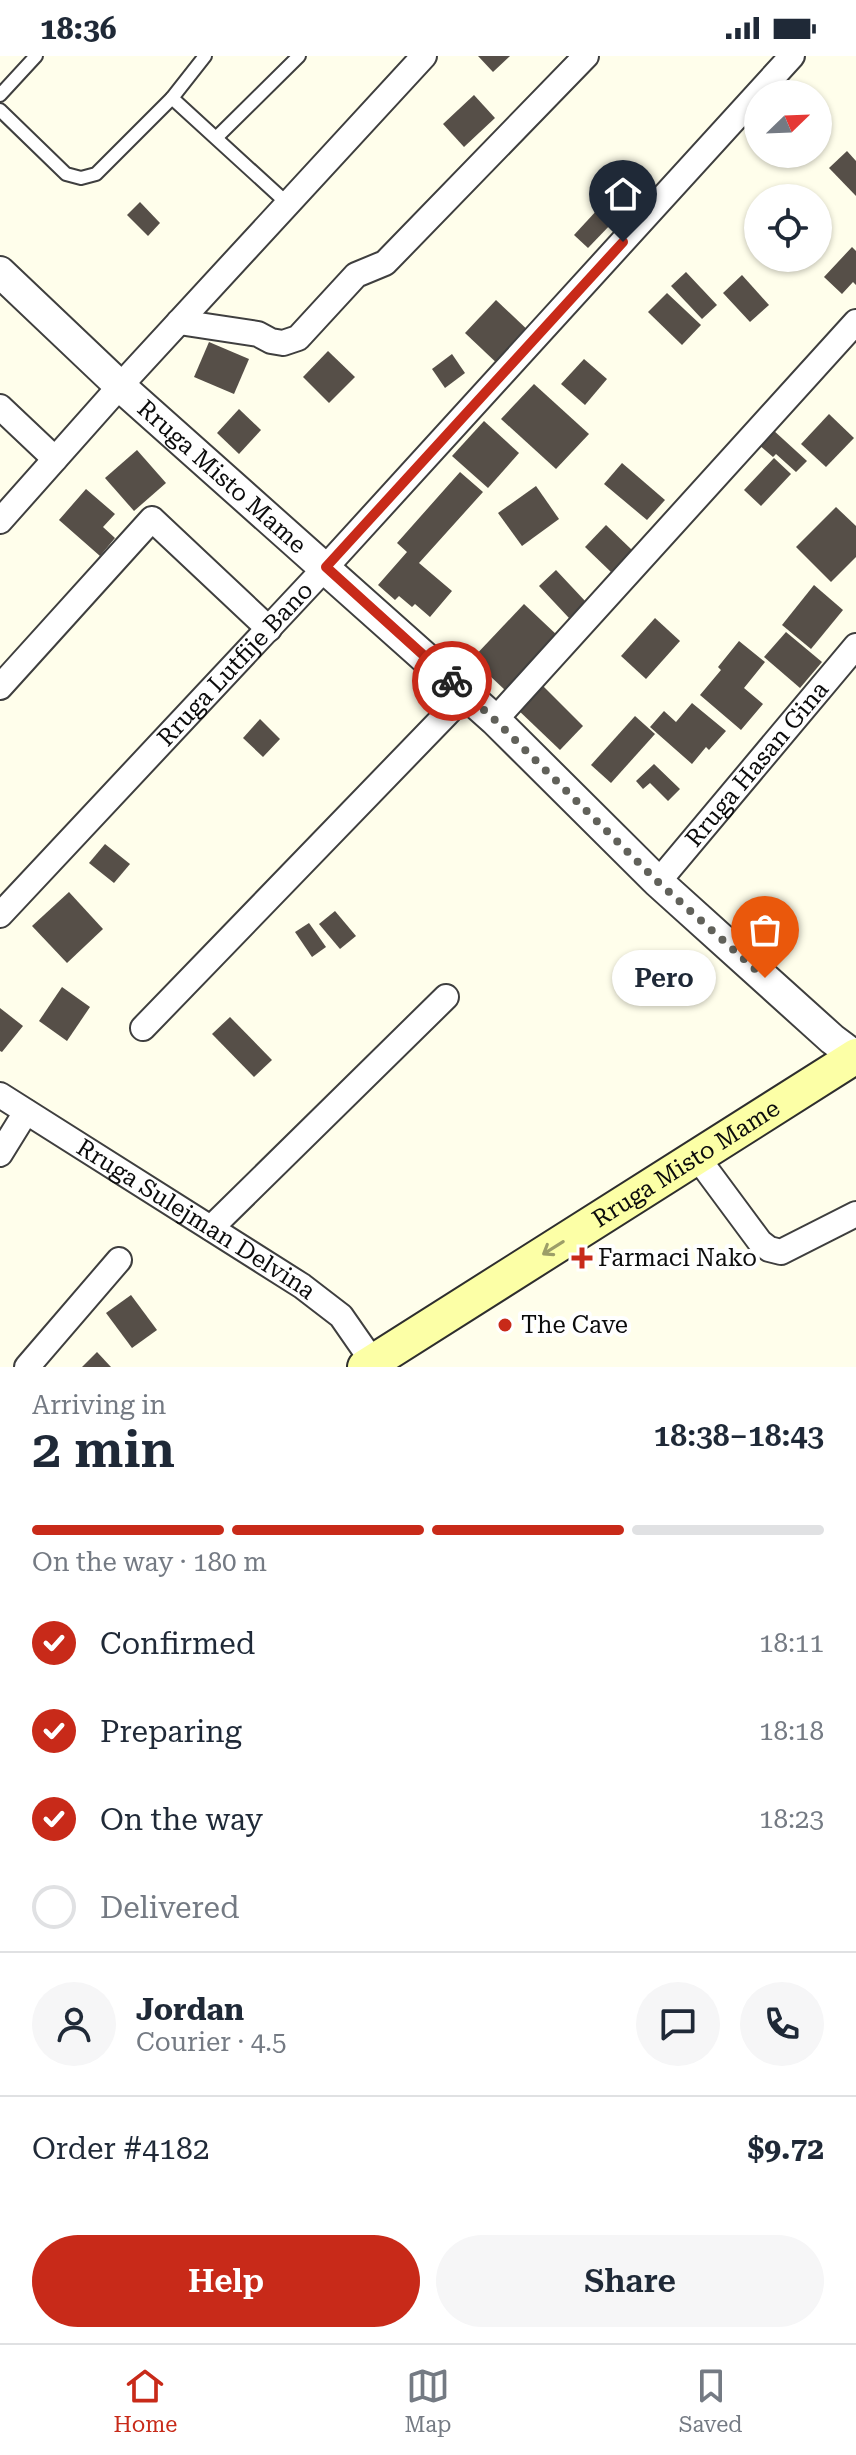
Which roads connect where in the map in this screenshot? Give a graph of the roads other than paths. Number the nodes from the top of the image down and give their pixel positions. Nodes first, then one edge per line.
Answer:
1 (36, 56) edge
2 (205, 56) edge
3 (299, 56) edge
4 (424, 56) edge
5 (586, 56) edge
6 (792, 56) edge
7 (0, 95) edge
8 (172, 98) junction
9 (0, 110) edge
10 (217, 137) junction
11 (288, 204) junction
12 (0, 272) edge
13 (179, 322) junction
14 (856, 322) edge
15 (120, 386) junction
16 (0, 407) edge
17 (55, 459) junction
18 (0, 521) edge
19 (326, 567) junction
20 (269, 629) junction
21 (856, 646) edge
22 (0, 687) edge
23 (466, 694) junction
24 (495, 720) junction
25 (658, 882) junction
26 (0, 915) edge
27 (446, 997) dead end
28 (143, 1028) dead end
29 (850, 1059) edge
30 (0, 1095) edge
31 (26, 1112) junction
32 (0, 1154) edge
33 (697, 1157) junction
34 (856, 1214) edge
35 (211, 1228) junction
36 (119, 1260) dead end
37 (369, 1364) edge
38 (27, 1367) edge

1 - 7 lane
2 - 8 lane
3 - 10 lane
4 - 11 street
5 - 13 street
6 - 19 street, Rruga Lutfije Bano
8 - 9 lane
8 - 10 lane
10 - 11 lane
11 - 13 street
12 - 15 street, Rruga Misto Mame
13 - 15 street
14 - 24 street
15 - 17 street
15 - 19 street, Rruga Misto Mame
16 - 17 street
17 - 18 street
19 - 20 street, Rruga Lutfije Bano
19 - 23 street, Rruga Misto Mame
20 - 22 street
20 - 26 street, Rruga Lutfije Bano
21 - 25 street, Rruga Hasan Gina
23 - 24 street, Rruga Misto Mame
23 - 28 street
24 - 25 street, Rruga Misto Mame
25 - 29 street, Rruga Misto Mame
27 - 35 street
29 - 33 main road, Rruga Misto Mame
30 - 31 street, Rruga Sulejman Delvina
31 - 32 street
31 - 35 street, Rruga Sulejman Delvina
33 - 34 street
33 -> 37 main road, Rruga Misto Mame
35 - 37 street, Rruga Sulejman Delvina
36 - 38 street

